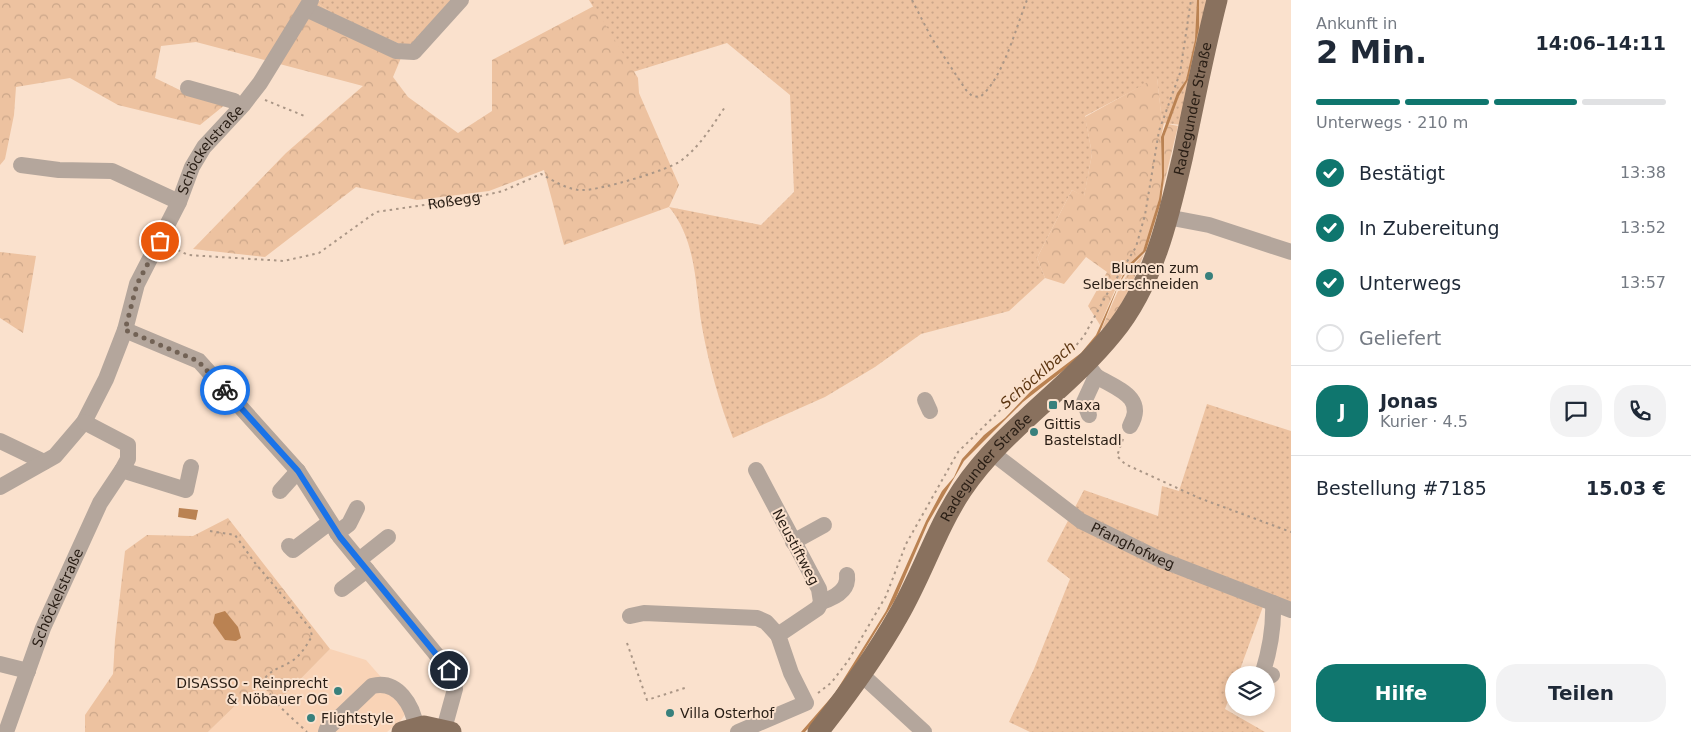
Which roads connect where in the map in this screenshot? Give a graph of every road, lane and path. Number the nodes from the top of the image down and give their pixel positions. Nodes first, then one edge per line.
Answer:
1 (461, 0) edge
2 (912, 0) edge
3 (1027, 0) edge
4 (1191, 0) edge
5 (1217, 0) edge
6 (308, 4) edge
7 (188, 88) dead end
8 (252, 94) junction
9 (725, 107) dead end
10 (239, 109) junction
11 (307, 116) dead end
12 (21, 165) dead end
13 (179, 202) junction
14 (1167, 217) junction
15 (160, 241) junction
16 (1291, 252) edge
17 (125, 330) junction
18 (1092, 370) junction
19 (1089, 415) dead end
20 (84, 422) junction
21 (1130, 426) joint
22 (0, 442) edge
23 (992, 452) junction
24 (44, 462) junction
25 (191, 467) dead end
26 (122, 470) junction
27 (756, 470) dead end
28 (298, 471) junction
29 (0, 487) edge
30 (280, 491) dead end
31 (357, 508) dead end
32 (824, 525) dead end
33 (333, 527) junction
34 (210, 531) dead end
35 (1291, 532) edge
36 (388, 537) dead end
37 (793, 542) junction
38 (289, 546) dead end
39 (363, 565) junction
40 (847, 575) dead end
41 (342, 590) dead end
42 (821, 602) junction
43 (1273, 603) junction
44 (1291, 610) edge
45 (630, 616) dead end
46 (778, 635) junction
47 (626, 643) dead end
48 (0, 664) edge
49 (1264, 666) edge
50 (28, 672) junction
51 (862, 675) junction
52 (688, 687) dead end
53 (806, 703) junction
54 (409, 730) edge
55 (448, 731) edge
56 (6, 732) edge
57 (307, 732) edge
58 (326, 732) edge
59 (738, 732) edge
60 (818, 732) edge
61 (924, 732) edge

1 - 6 street, Schöckelstraße
2 - 3 path
4 - 53 path
5 - 14 main road, Radegunder Straße
6 - 8 street, Schöckelstraße
7 - 10 street
8 - 10 street, Schöckelstraße
8 - 11 path
9 - 15 path, Roßegg
10 - 13 street, Schöckelstraße
12 - 13 street
13 - 15 street, Schöckelstraße
14 - 16 street
14 - 18 main road, Radegunder Straße
15 - 17 street, Schöckelstraße
17 - 20 street, Schöckelstraße
17 - 28 street
18 - 19 street
18 - 21 street
18 - 23 main road, Radegunder Straße
20 - 24 street, Schöckelstraße
20 - 26 street, Schöckelstraße
21 - 35 path
22 - 24 street
23 - 43 street, Pfanghofweg
23 - 51 main road, Radegunder Straße
24 - 29 street, Schöckelstraße
25 - 26 street
26 - 50 street, Schöckelstraße
27 - 37 street, Neustiftweg
28 - 30 street
28 - 33 street
31 - 33 street
32 - 37 street
33 - 38 street
33 - 39 street
34 - 57 path
36 - 39 street
37 - 42 street, Neustiftweg
39 - 41 street
39 - 55 street
40 - 42 street
42 - 46 street, Neustiftweg
43 - 44 street, Pfanghofweg
43 - 49 street
45 - 46 street
46 - 53 street
47 - 52 path
48 - 50 street
50 - 56 street, Schöckelstraße
51 - 60 main road, Radegunder Straße
51 - 61 street
53 - 59 street
54 - 55 main road
54 - 58 street

